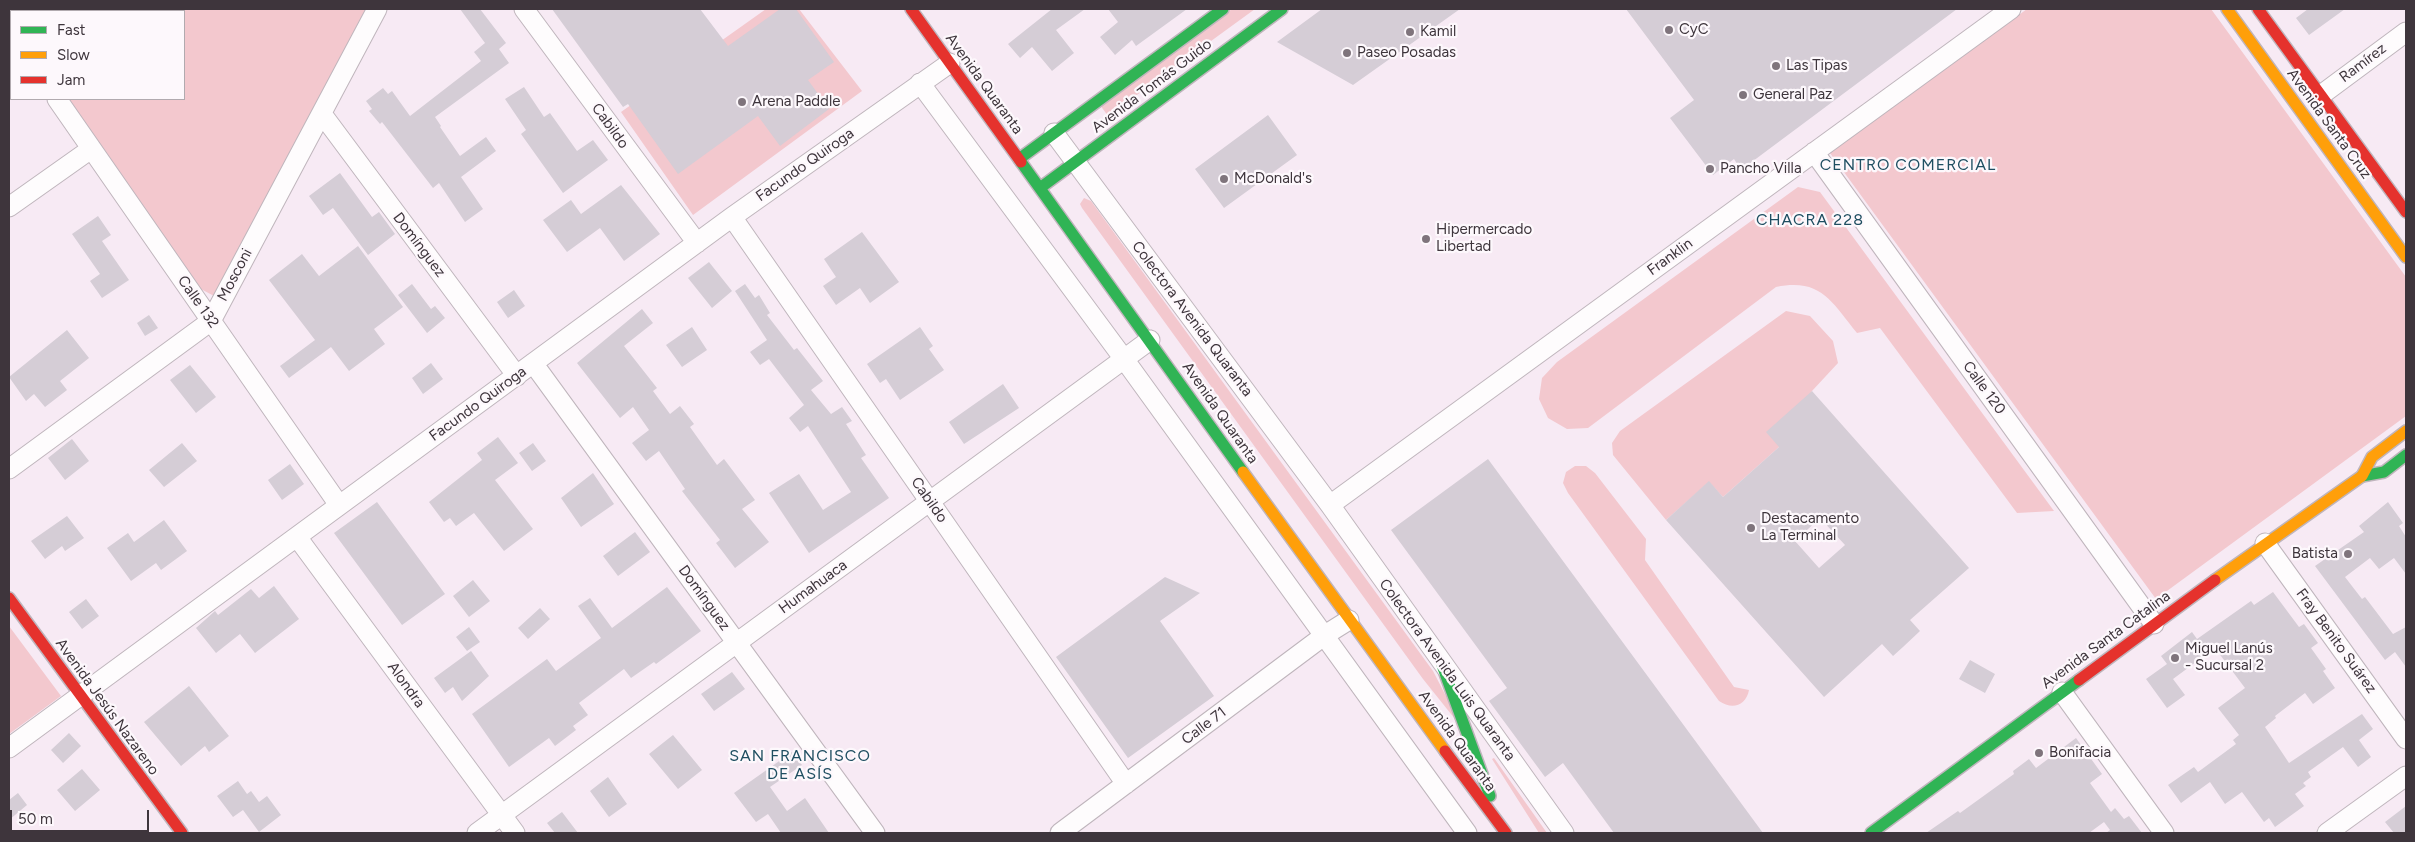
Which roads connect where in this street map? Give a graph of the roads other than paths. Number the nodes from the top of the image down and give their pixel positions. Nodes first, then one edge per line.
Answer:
1 (377, 9) edge
2 (524, 9) edge
3 (911, 9) edge
4 (1223, 9) edge
5 (1282, 9) edge
6 (2010, 9) edge
7 (2227, 9) edge
8 (2258, 9) edge
9 (2406, 32) edge
10 (950, 63) junction
11 (920, 84) junction
12 (2321, 95) junction
13 (58, 100) edge
14 (322, 114) junction
15 (1054, 133) junction
16 (91, 149) junction
17 (1814, 152) junction
18 (1019, 159) junction
19 (1075, 162) junction
20 (1040, 188) junction
21 (9, 207) edge
22 (2406, 212) edge
23 (732, 217) junction
24 (697, 243) junction
25 (2406, 257) edge
26 (211, 321) junction
27 (1150, 340) junction
28 (1124, 359) junction
29 (533, 363) junction
30 (517, 376) junction
31 (2406, 431) edge
32 (2406, 456) edge
33 (9, 468) edge
34 (2362, 476) junction
35 (930, 502) junction
36 (339, 505) junction
37 (1330, 505) junction
38 (296, 537) junction
39 (2265, 542) junction
40 (9, 598) edge
41 (1349, 620) junction
42 (2154, 624) junction
43 (1325, 635) junction
44 (737, 643) junction
45 (1442, 665) junction
46 (2062, 692) junction
47 (80, 695) junction
48 (2406, 739) edge
49 (9, 748) edge
50 (2406, 776) edge
51 (1126, 784) junction
52 (502, 815) junction
53 (1503, 829) edge
54 (182, 833) edge
55 (477, 833) edge
56 (515, 833) edge
57 (875, 833) edge
58 (1060, 833) edge
59 (1467, 833) edge
60 (1564, 833) edge
61 (1871, 833) edge
62 (2164, 833) edge
63 (2327, 833) edge

1 - 14 street, Mosconi
2 - 24 street, Cabildo
3 - 10 main road, Avenida Quaranta
4 - 15 main road, Avenida Tomás Guido
5 - 19 main road, Avenida Tomás Guido
6 - 17 street, Franklin
7 - 25 main road, Avenida Santa Cruz
8 - 12 main road, Avenida Santa Cruz
9 - 12 street, Ramírez
10 - 11 street, Facundo Quiroga
10 - 18 main road, Avenida Quaranta
11 - 23 street, Facundo Quiroga
11 - 28 street
12 - 22 main road, Avenida Santa Cruz
13 - 16 street, Calle 132
14 - 26 street, Mosconi
14 - 30 street, Domínguez
15 - 18 main road, Avenida Tomás Guido
15 - 19 street, Colectora Avenida Quaranta
16 - 21 street
16 - 26 street, Calle 132
17 - 37 street, Franklin
17 - 42 street, Calle 120
18 - 20 main road, Avenida Quaranta
19 - 20 main road, Avenida Tomás Guido
19 - 37 street, Colectora Avenida Quaranta
20 - 27 main road, Avenida Quaranta
23 - 24 street, Facundo Quiroga
23 - 35 street, Cabildo
24 - 29 street, Facundo Quiroga
26 - 33 street, Mosconi
26 - 36 street, Calle 132
27 - 28 street, Humahuaca
27 - 41 main road, Avenida Quaranta
28 - 35 street, Humahuaca
28 - 43 street
29 - 30 street, Facundo Quiroga
29 - 44 street, Domínguez
30 - 36 street, Facundo Quiroga
31 - 34 main road, Avenida Santa Catalina
32 - 34 main road, Avenida Santa Catalina
34 - 39 main road, Avenida Santa Catalina
35 - 44 street, Humahuaca
35 - 51 street, Cabildo
36 - 38 street, Facundo Quiroga
37 - 45 street, Colectora Avenida Luis Quaranta
38 - 47 street, Facundo Quiroga
38 - 52 street, Alondra
39 - 42 main road, Avenida Santa Catalina
39 - 48 street, Fray Benito Suárez
40 - 47 main road, Avenida Jesús Nazareno
41 - 43 street, Calle 71
41 - 53 main road, Avenida Quaranta
42 - 46 main road, Avenida Santa Catalina
43 - 51 street, Calle 71
43 - 59 street
44 - 52 street, Humahuaca
44 - 57 street, Domínguez
45 - 53 main road
45 - 60 street, Colectora Avenida Luis Quaranta
46 - 61 main road, Avenida Santa Catalina
46 - 62 street
47 - 49 street, Facundo Quiroga
47 - 54 main road, Avenida Jesús Nazareno
50 - 63 street
51 - 58 street, Calle 71
52 - 55 street, Humahuaca
52 - 56 street, Alondra

